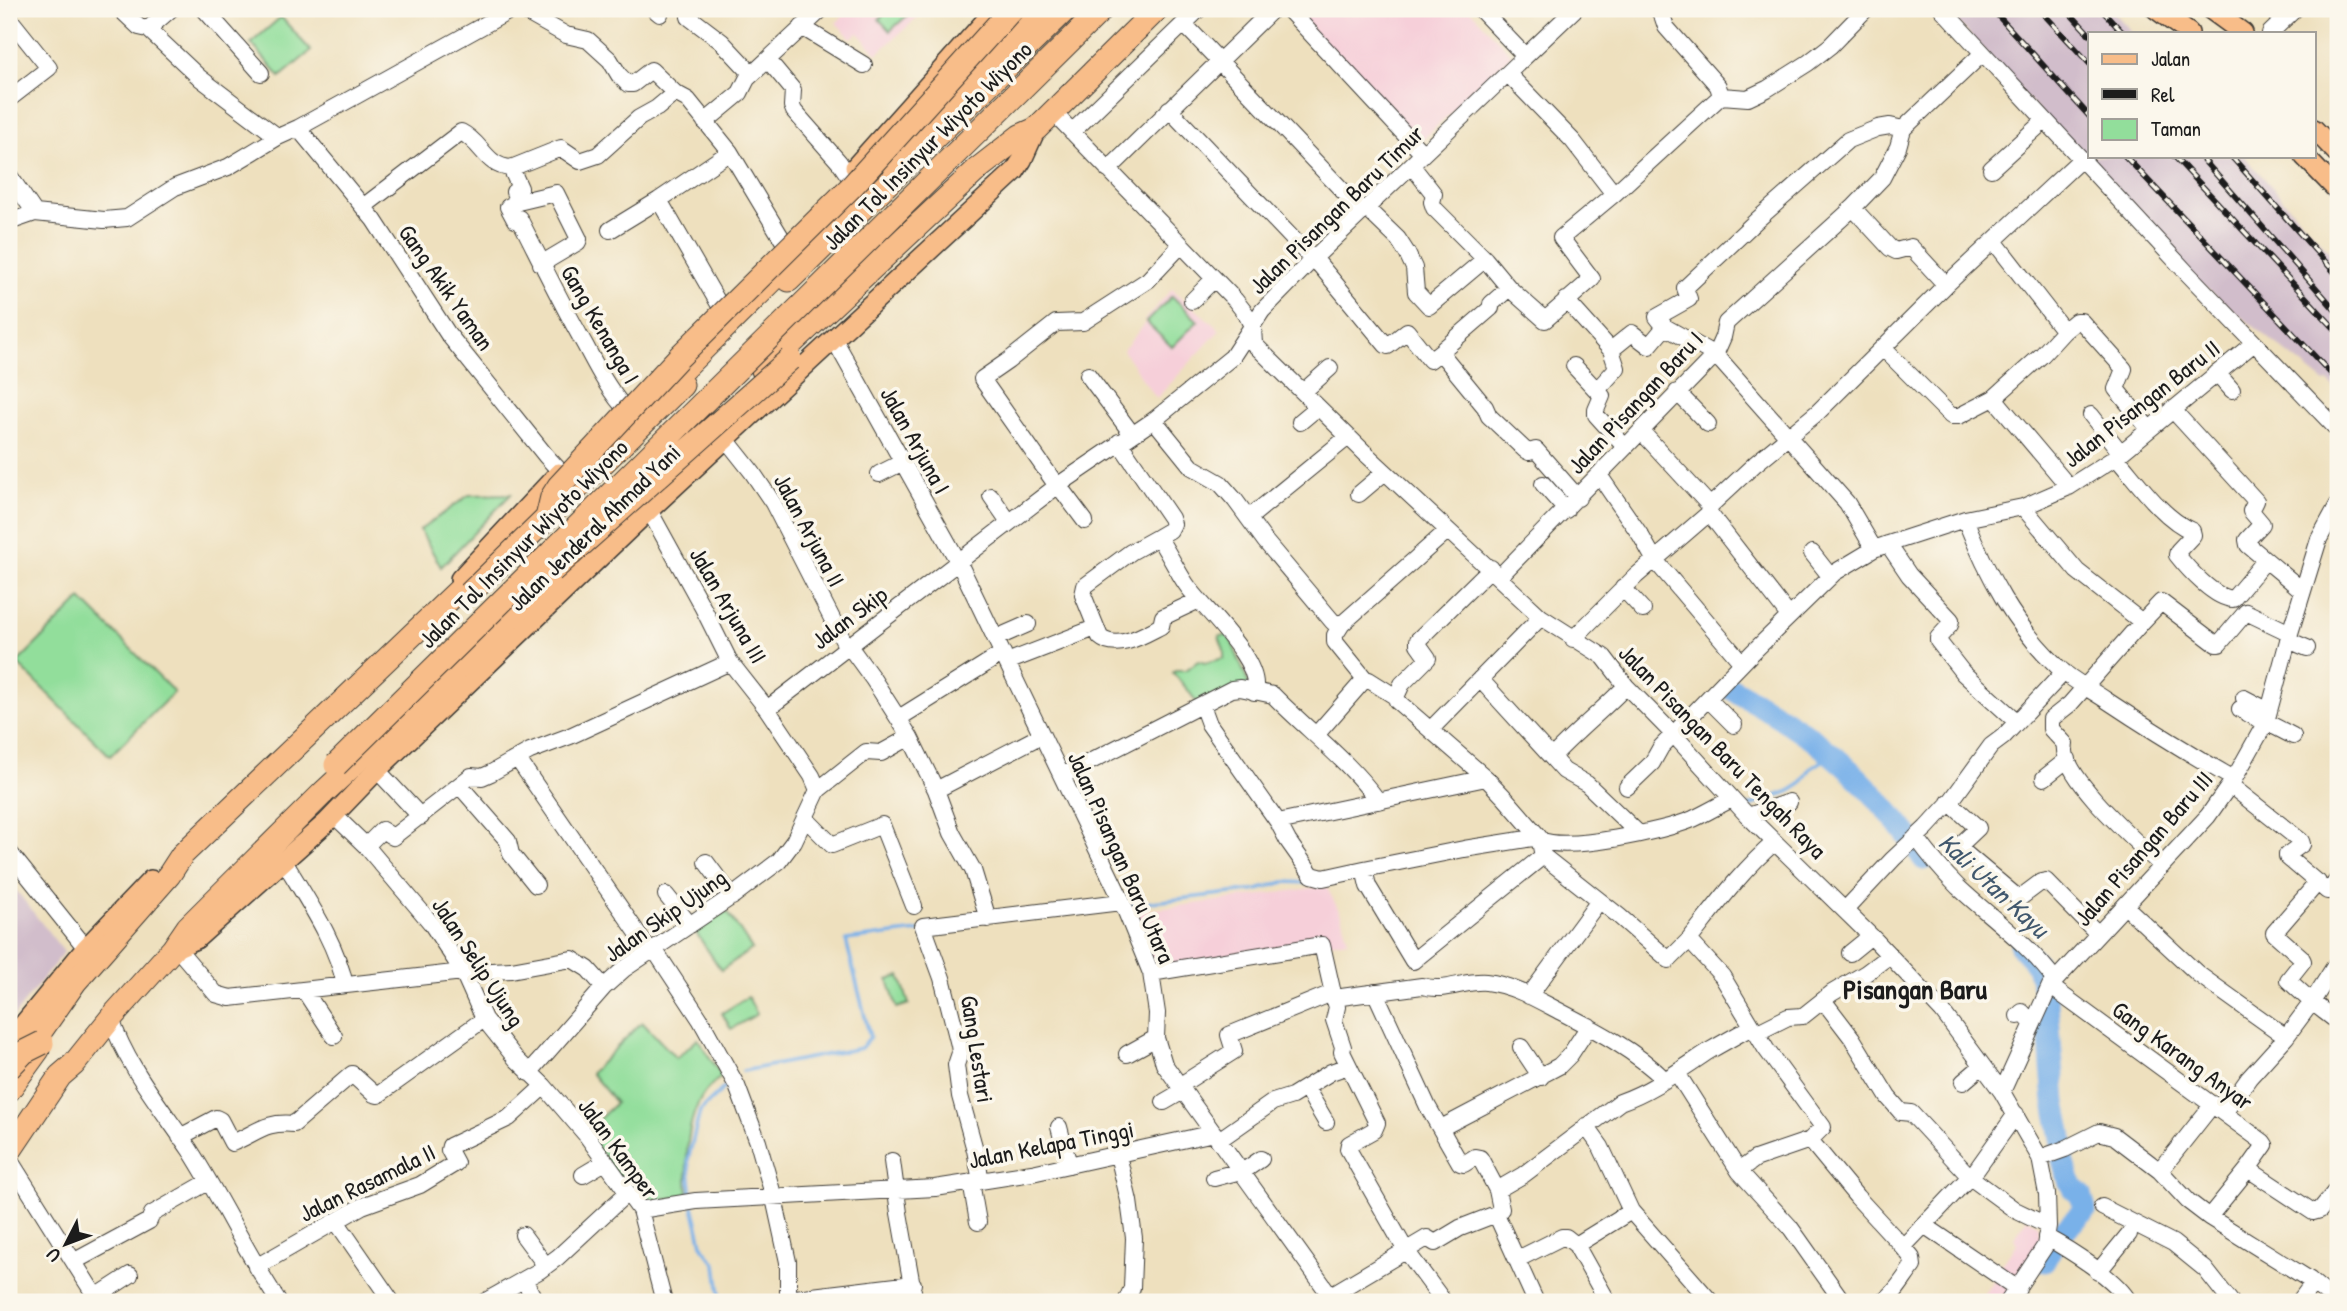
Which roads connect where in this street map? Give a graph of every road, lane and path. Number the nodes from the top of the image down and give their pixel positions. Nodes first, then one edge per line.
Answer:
1 (120, 9) edge
2 (172, 9) edge
3 (204, 9) edge
4 (513, 9) edge
5 (520, 9) edge
6 (822, 9) edge
7 (1012, 9) edge
8 (1033, 9) edge
9 (1066, 9) edge
10 (1102, 9) edge
11 (1157, 9) edge
12 (1199, 9) edge
13 (1273, 9) edge
14 (1288, 9) edge
15 (1480, 9) edge
16 (1575, 9) edge
17 (1657, 9) edge
18 (1866, 9) edge
19 (1942, 9) edge
20 (2156, 9) edge
21 (2210, 9) edge
22 (2295, 9) edge
23 (990, 11) edge
24 (689, 17) dead end
25 (9, 18) edge
26 (1184, 24) junction
27 (802, 27) junction
28 (148, 29) junction
29 (2188, 32) edge
30 (2242, 32) edge
31 (2271, 32) edge
32 (1982, 54) junction
33 (1525, 56) junction
34 (768, 60) junction
35 (1219, 61) junction
36 (864, 65) dead end
37 (261, 73) dead end
38 (752, 74) junction
39 (1508, 74) junction
40 (675, 93) junction
41 (1721, 96) junction
42 (9, 99) edge
43 (1169, 109) junction
44 (1044, 121) junction
45 (2044, 121) junction
46 (705, 122) junction
47 (298, 128) junction
48 (1903, 129) junction
49 (2316, 131) edge
50 (1072, 132) junction
51 (278, 136) junction
52 (730, 152) junction
53 (2338, 154) edge
54 (2306, 158) edge
55 (1418, 160) junction
56 (2080, 160) junction
57 (511, 168) junction
58 (1991, 169) dead end
59 (1108, 170) junction
60 (9, 175) edge
61 (848, 175) junction
62 (2338, 191) edge
63 (518, 194) junction
64 (1614, 194) junction
65 (659, 200) junction
66 (363, 207) junction
67 (1853, 208) junction
68 (1365, 210) junction
69 (35, 213) junction
70 (9, 222) edge
71 (610, 230) dead end
72 (784, 242) junction
73 (1994, 242) junction
74 (1181, 245) junction
75 (1314, 259) junction
76 (1485, 259) junction
77 (541, 264) junction
78 (1214, 279) junction
79 (1946, 285) junction
80 (1509, 288) junction
81 (1566, 300) junction
82 (1192, 301) dead end
83 (720, 306) junction
84 (1665, 327) junction
85 (1253, 328) junction
86 (2064, 331) junction
87 (834, 339) junction
88 (2254, 343) junction
89 (1883, 348) junction
90 (1612, 350) junction
91 (1440, 352) junction
92 (1715, 355) junction
93 (1574, 366) dead end
94 (1330, 368) dead end
95 (2217, 373) junction
96 (1088, 375) dead end
97 (1597, 390) junction
98 (2232, 390) dead end
99 (1294, 391) junction
100 (1677, 392) junction
101 (1994, 398) junction
102 (622, 405) junction
103 (1318, 407) junction
104 (2172, 409) junction
105 (2091, 415) dead end
106 (1154, 420) junction
107 (1300, 422) dead end
108 (1708, 424) dead end
109 (2149, 429) junction
110 (2338, 430) edge
111 (1641, 431) junction
112 (1790, 436) junction
113 (1348, 437) junction
114 (725, 438) junction
115 (1126, 438) junction
116 (1625, 447) junction
117 (2118, 455) junction
118 (903, 462) junction
119 (560, 471) junction
120 (1385, 472) junction
121 (879, 474) dead end
122 (1599, 475) junction
123 (1543, 484) dead end
124 (1058, 485) junction
125 (2069, 487) junction
126 (1359, 494) dead end
127 (991, 496) dead end
128 (1572, 504) junction
129 (2338, 504) edge
130 (2023, 507) junction
131 (1709, 509) junction
132 (649, 510) junction
133 (1250, 517) junction
134 (547, 518) junction
135 (1965, 519) junction
136 (1009, 522) junction
137 (1085, 522) dead end
138 (1447, 531) junction
139 (1158, 537) junction
140 (1881, 546) junction
141 (1812, 553) dead end
142 (1654, 559) junction
143 (2265, 561) junction
144 (959, 563) junction
145 (1495, 572) junction
146 (1830, 576) junction
147 (1623, 588) junction
148 (460, 590) junction
149 (2302, 591) junction
150 (1199, 600) junction
151 (1643, 610) dead end
152 (1789, 616) junction
153 (1541, 617) junction
154 (2142, 622) junction
155 (1028, 624) dead end
156 (1342, 624) junction
157 (1095, 628) junction
158 (499, 629) junction
159 (2289, 636) junction
160 (410, 638) junction
161 (1573, 639) junction
162 (848, 647) junction
163 (2307, 648) dead end
164 (1002, 651) junction
165 (730, 662) junction
166 (1742, 663) junction
167 (2064, 672) junction
168 (1365, 679) junction
169 (1480, 679) junction
170 (1626, 686) junction
171 (2085, 687) junction
172 (1254, 692) junction
173 (1396, 697) junction
174 (1708, 699) junction
175 (2242, 704) dead end
176 (1202, 705) junction
177 (767, 709) junction
178 (899, 718) junction
179 (2266, 719) junction
180 (2017, 722) junction
181 (1734, 725) dead end
182 (1431, 729) junction
183 (1042, 735) junction
184 (1316, 735) junction
185 (1674, 735) junction
186 (2293, 736) dead end
187 (910, 737) junction
188 (1552, 757) junction
189 (517, 758) junction
190 (2068, 759) junction
191 (336, 765) junction
192 (377, 770) junction
193 (1062, 776) junction
194 (1486, 778) junction
195 (2044, 778) dead end
196 (2232, 782) junction
197 (460, 786) junction
198 (1627, 787) dead end
199 (818, 790) junction
200 (936, 790) junction
201 (1378, 801) junction
202 (1788, 802) dead end
203 (1949, 803) junction
204 (1741, 808) junction
205 (334, 815) junction
206 (421, 817) junction
207 (806, 819) junction
208 (1278, 822) junction
209 (1639, 834) junction
210 (1913, 840) junction
211 (1775, 842) junction
212 (1541, 845) junction
213 (366, 846) junction
214 (9, 852) edge
215 (182, 855) junction
216 (284, 861) junction
217 (706, 862) dead end
218 (2162, 866) junction
219 (1366, 876) junction
220 (2338, 879) edge
221 (2318, 882) junction
222 (536, 885) dead end
223 (666, 895) dead end
224 (732, 897) junction
225 (1599, 901) junction
226 (914, 906) dead end
227 (1123, 906) junction
228 (2125, 906) junction
229 (1845, 910) junction
230 (988, 919) junction
231 (690, 925) junction
232 (2098, 934) junction
233 (1871, 936) junction
234 (1689, 940) junction
235 (86, 948) junction
236 (174, 948) junction
237 (652, 950) junction
238 (1850, 953) dead end
239 (1890, 955) junction
240 (1416, 961) junction
241 (2338, 961) edge
242 (463, 972) junction
243 (1151, 973) junction
244 (345, 985) junction
245 (1422, 986) junction
246 (604, 987) junction
247 (2049, 988) junction
248 (304, 990) junction
249 (1375, 992) junction
250 (1333, 995) junction
251 (1529, 996) junction
252 (1823, 1000) junction
253 (2312, 1002) junction
254 (111, 1018) junction
255 (484, 1019) junction
256 (2338, 1022) edge
257 (1589, 1026) junction
258 (1754, 1030) junction
259 (334, 1036) dead end
260 (2286, 1037) junction
261 (1156, 1038) junction
262 (9, 1042) edge
263 (43, 1043) junction
264 (1521, 1047) dead end
265 (1127, 1054) dead end
266 (1348, 1066) junction
267 (1982, 1066) junction
268 (9, 1068) edge
269 (529, 1073) junction
270 (9, 1076) edge
271 (1541, 1077) junction
272 (1671, 1077) junction
273 (1963, 1082) dead end
274 (544, 1086) junction
275 (1181, 1088) junction
276 (1306, 1088) junction
277 (9, 1090) edge
278 (2002, 1092) junction
279 (1164, 1102) dead end
280 (2218, 1108) junction
281 (2016, 1114) junction
282 (1326, 1122) dead end
283 (1586, 1126) junction
284 (1059, 1127) dead end
285 (1441, 1128) junction
286 (180, 1137) junction
287 (1216, 1137) junction
288 (9, 1138) edge
289 (1810, 1140) junction
290 (1118, 1155) junction
291 (2040, 1158) junction
292 (1261, 1159) dead end
293 (9, 1160) edge
294 (892, 1161) dead end
295 (605, 1162) junction
296 (1069, 1165) junction
297 (2248, 1169) junction
298 (1241, 1171) junction
299 (1739, 1171) junction
300 (2160, 1171) junction
301 (583, 1175) dead end
302 (1970, 1177) junction
303 (1214, 1178) dead end
304 (208, 1182) junction
305 (976, 1182) junction
306 (2338, 1188) edge
307 (896, 1191) junction
308 (1497, 1191) junction
309 (627, 1193) junction
310 (774, 1198) junction
311 (2102, 1207) dead end
312 (640, 1210) junction
313 (1631, 1211) junction
314 (1496, 1214) junction
315 (2210, 1217) junction
316 (336, 1220) junction
317 (978, 1222) dead end
318 (1924, 1225) junction
319 (2129, 1234) dead end
320 (523, 1235) dead end
321 (2051, 1236) junction
322 (1576, 1245) junction
323 (1903, 1247) junction
324 (1405, 1249) junction
325 (1518, 1258) junction
326 (75, 1261) junction
327 (545, 1266) junction
328 (256, 1267) junction
329 (2098, 1272) junction
330 (130, 1275) dead end
331 (524, 1280) junction
332 (2313, 1283) junction
333 (912, 1284) junction
334 (2013, 1296) edge
335 (502, 1298) edge
336 (98, 1299) edge
337 (270, 1299) edge
338 (1333, 1299) edge
339 (787, 1300) edge
340 (392, 1302) edge
341 (484, 1302) edge
342 (536, 1302) edge
343 (664, 1302) edge
344 (915, 1302) edge
345 (1126, 1302) edge
346 (1444, 1302) edge
347 (1536, 1302) edge
348 (1608, 1302) edge
349 (1711, 1302) edge
350 (1843, 1302) edge
351 (1884, 1302) edge
352 (2129, 1302) edge
353 (2231, 1302) edge
354 (2300, 1302) edge
355 (2336, 1302) edge

1 - 28 street
2 - 28 street
3 - 37 street
4 - 47 street
5 - 40 street
6 - 27 street
7 - 134 highway, bridge
8 - 148 highway, Jalan Jenderal Ahmad Yani
9 - 134 highway, Jalan Tol Insinyur Wiyoto Wiyono
10 - 191 highway, Jalan Tol Insinyur Wiyoto Wiyono, bridge
11 - 44 highway, Jalan Jenderal Ahmad Yani
12 - 26 street
13 - 35 street
14 - 55 street
15 - 33 street
16 - 33 street, Jalan Pisangan Baru Timur
17 - 41 street
18 - 41 street
19 - 32 street
20 - 29 main road
21 - 30 main road
22 - 31 street
23 - 61 main road, Jalan Jenderal Ahmad Yani
24 - 38 street
25 - 42 street
26 - 35 street
26 - 50 street
27 - 34 street
27 - 36 street
28 - 51 street
32 - 45 street
32 - 48 street, Jalan Pisangan Baru I
33 - 39 street, Jalan Pisangan Baru Timur
34 - 38 street
34 - 61 street
35 - 43 street
35 - 68 street
38 - 46 street
39 - 55 street, Jalan Pisangan Baru Timur
39 - 64 street
40 - 46 street
40 - 57 street
41 - 64 street
43 - 59 street
43 - 75 street
44 - 50 street, Jalan Pisangan Baru Tengah Raya
44 - 87 main road, Jalan Jenderal Ahmad Yani
44 - 158 highway, Jalan Jenderal Ahmad Yani
44 - 191 highway, bridge
45 - 56 street
45 - 58 street
46 - 52 street
47 - 51 street
47 - 66 street, Gang Akik Yaman
48 - 67 street, Jalan Pisangan Baru I
48 - 84 street
49 - 53 main road
50 - 59 street, Jalan Pisangan Baru Tengah Raya
51 - 69 street
52 - 65 street
52 - 72 street
54 - 62 main road
55 - 68 street, Jalan Pisangan Baru Timur
55 - 76 street
56 - 73 street
56 - 88 street
57 - 63 street
57 - 66 street
59 - 74 street, Jalan Pisangan Baru Tengah Raya
60 - 69 street
61 - 72 main road, Jalan Jenderal Ahmad Yani
63 - 77 street, Gang Kenanga I
63 - 77 street, Gang Kenanga I
64 - 81 street
65 - 71 street
65 - 83 street
66 - 119 street, Gang Akik Yaman
67 - 79 street
67 - 92 street, Jalan Pisangan Baru I
68 - 75 street, Jalan Pisangan Baru Timur
68 - 76 street
69 - 70 street
72 - 83 main road, Jalan Jenderal Ahmad Yani
73 - 79 street
73 - 86 street
74 - 78 street, Jalan Pisangan Baru Tengah Raya
74 - 124 street
75 - 85 street, Jalan Pisangan Baru Timur
75 - 91 street
76 - 80 street
77 - 102 street, Gang Kenanga I
78 - 82 street
78 - 85 street, Jalan Pisangan Baru Tengah Raya
79 - 89 street
80 - 81 street
80 - 91 street
81 - 90 street
83 - 102 main road, Jalan Jenderal Ahmad Yani
84 - 90 street
84 - 92 street
85 - 99 street, Jalan Pisangan Baru Tengah Raya
85 - 106 street, Jalan Pisangan Baru Timur
86 - 101 street
86 - 109 street
87 - 114 main road, Jalan Jenderal Ahmad Yani
87 - 118 street, Jalan Arjuna I
88 - 95 street, Jalan Pisangan Baru II
88 - 110 street
89 - 101 street
89 - 112 street
90 - 97 street
91 - 128 street
92 - 100 street, Jalan Pisangan Baru I
92 - 112 street
93 - 97 street
94 - 99 street
95 - 98 street
95 - 104 street, Jalan Pisangan Baru II
96 - 115 street
97 - 116 street
99 - 103 street, Jalan Pisangan Baru Tengah Raya
100 - 108 street
100 - 111 street, Jalan Pisangan Baru I
101 - 125 street
102 - 119 main road, Jalan Jenderal Ahmad Yani
103 - 107 street
103 - 113 street, Jalan Pisangan Baru Tengah Raya
104 - 109 street, Jalan Pisangan Baru II
104 - 143 street
105 - 117 street
106 - 115 street, Jalan Pisangan Baru Timur
106 - 133 street
109 - 117 street, Jalan Pisangan Baru II
111 - 116 street, Jalan Pisangan Baru I
111 - 131 street
112 - 131 street
112 - 140 street
113 - 120 street, Jalan Pisangan Baru Tengah Raya
113 - 133 street
114 - 132 main road, Jalan Jenderal Ahmad Yani
114 - 162 street, Jalan Arjuna II
115 - 124 street, Jalan Pisangan Baru Timur
115 - 139 street
116 - 122 street, Jalan Pisangan Baru I
117 - 125 street, Jalan Pisangan Baru II
117 - 143 street
118 - 121 street
118 - 144 street, Jalan Arjuna I
119 - 160 main road, Jalan Jenderal Ahmad Yani
120 - 126 street
120 - 138 street, Jalan Pisangan Baru Tengah Raya
122 - 128 street, Jalan Pisangan Baru I
122 - 142 street
123 - 128 street
124 - 136 street, Jalan Pisangan Baru Timur
124 - 137 street
125 - 130 street, Jalan Pisangan Baru II
127 - 136 street
128 - 145 street, Jalan Pisangan Baru I
129 - 149 street, Jalan Pisangan Baru III
130 - 135 street, Jalan Pisangan Baru II
130 - 154 street
131 - 142 street
131 - 152 street
132 - 165 street, Jalan Arjuna III
132 - 192 main road, Jalan Jenderal Ahmad Yani
133 - 156 street
134 - 263 highway, Jalan Tol Insinyur Wiyoto Wiyono, bridge
135 - 140 street, Jalan Pisangan Baru II
135 - 167 street
136 - 144 street, Jalan Pisangan Baru Timur
138 - 145 street, Jalan Pisangan Baru Tengah Raya
138 - 156 street
139 - 150 street
139 - 157 street
140 - 146 street, Jalan Pisangan Baru II
140 - 180 street
141 - 146 street
142 - 147 street
142 - 166 street
143 - 149 street
144 - 162 street, Jalan Skip
144 - 164 street, Jalan Pisangan Baru Utara
145 - 153 street, Jalan Pisangan Baru Tengah Raya
145 - 173 street, Jalan Pisangan Baru I
146 - 152 street, Jalan Pisangan Baru II
147 - 151 street
147 - 161 street
148 - 158 highway
148 - 160 highway, Jalan Jenderal Ahmad Yani
149 - 159 street, Jalan Pisangan Baru III
150 - 157 street
150 - 172 street
152 - 166 street, Jalan Pisangan Baru II
153 - 161 street, Jalan Pisangan Baru Tengah Raya
153 - 169 street
154 - 159 street
154 - 171 street
155 - 164 street
156 - 168 street
157 - 164 street
158 - 236 highway, Jalan Jenderal Ahmad Yani
159 - 163 street
159 - 179 street, Jalan Pisangan Baru III
160 - 215 highway, Jalan Jenderal Ahmad Yani
161 - 170 street, Jalan Pisangan Baru Tengah Raya
162 - 177 street, Jalan Skip
162 - 178 street, Jalan Arjuna II
164 - 178 street
164 - 183 street, Jalan Pisangan Baru Utara
165 - 177 street, Jalan Arjuna III
165 - 189 street
166 - 174 street, Jalan Pisangan Baru II
167 - 171 street
167 - 180 street
168 - 173 street
168 - 184 street
169 - 182 street
169 - 188 street
170 - 185 street, Jalan Pisangan Baru Tengah Raya
170 - 188 street
171 - 190 street
171 - 196 street
172 - 176 street
172 - 184 street
173 - 182 street
174 - 181 street
174 - 185 street, Jalan Pisangan Baru II
175 - 179 street
176 - 193 street
176 - 208 street
177 - 199 street, Jalan Arjuna III
178 - 187 street, Jalan Arjuna II
179 - 186 street
179 - 196 street, Jalan Pisangan Baru III
180 - 203 street
182 - 194 street
183 - 193 street, Jalan Pisangan Baru Utara
183 - 200 street
184 - 201 street
185 - 198 street, Jalan Pisangan Baru II
185 - 204 street, Jalan Pisangan Baru Tengah Raya
187 - 199 street
187 - 200 street, Jalan Arjuna II
188 - 209 street
189 - 197 street
189 - 237 street
190 - 195 street
190 - 218 street
191 - 288 highway, Jalan Tol Insinyur Wiyoto Wiyono
192 - 205 main road, Jalan Jenderal Ahmad Yani
192 - 206 street
193 - 227 street, Jalan Pisangan Baru Utara
194 - 201 street
194 - 212 street
196 - 218 street, Jalan Pisangan Baru III
196 - 221 street
197 - 206 street
197 - 222 street
199 - 207 street, Jalan Skip Ujung
200 - 230 street, Jalan Arjuna II
201 - 208 street
202 - 204 street
203 - 210 street
203 - 232 street
204 - 209 street
204 - 211 street, Jalan Pisangan Baru Tengah Raya
205 - 213 street, Jalan Selip Ujung
205 - 216 main road, Jalan Jenderal Ahmad Yani
206 - 213 street
207 - 224 street, Jalan Skip Ujung
207 - 226 street
208 - 219 street
209 - 212 street
210 - 229 street
210 - 247 street, Gang Karang Anyar
211 - 229 street, Jalan Pisangan Baru Tengah Raya
211 - 234 street
212 - 219 street
212 - 225 street
212 - 240 street
213 - 242 street, Jalan Selip Ujung
214 - 235 street
215 - 235 main road, Jalan Jenderal Ahmad Yani
215 - 270 highway, Jalan Jenderal Ahmad Yani
216 - 236 main road, Jalan Jenderal Ahmad Yani
216 - 244 street
217 - 224 street
218 - 228 street, Jalan Pisangan Baru III
219 - 240 street
220 - 221 street
221 - 253 street
223 - 231 street
224 - 231 street, Jalan Skip Ujung
225 - 234 street
225 - 251 street
227 - 230 street
227 - 243 street, Jalan Pisangan Baru Utara
228 - 232 street, Jalan Pisangan Baru III
228 - 260 street
229 - 233 street, Jalan Pisangan Baru Tengah Raya
230 - 305 street, Gang Lestari
231 - 237 street, Jalan Skip Ujung
232 - 247 street, Jalan Pisangan Baru III
233 - 238 street
233 - 239 street, Jalan Pisangan Baru Tengah Raya
234 - 258 street
235 - 262 main road, Jalan Jenderal Ahmad Yani
236 - 248 street
236 - 254 highway, Jalan Jenderal Ahmad Yani
237 - 246 street, Jalan Skip Ujung
237 - 310 street
239 - 252 street
239 - 267 street, Jalan Pisangan Baru Tengah Raya
240 - 245 street
241 - 253 street
242 - 244 street
242 - 246 street
242 - 255 street, Jalan Selip Ujung
243 - 250 street
243 - 261 street, Jalan Pisangan Baru Utara
244 - 248 street
245 - 249 street
245 - 251 street
246 - 269 street, Jalan Skip Ujung
247 - 278 street, Jalan Pisangan Baru III
247 - 280 street, Gang Karang Anyar
248 - 259 street
249 - 250 street
249 - 285 street
250 - 266 street
250 - 275 street
251 - 257 street
252 - 258 street
252 - 302 street
253 - 256 street
253 - 260 street
254 - 286 street
254 - 293 highway, Jalan Jenderal Ahmad Yani
255 - 269 street, Jalan Selip Ujung
255 - 286 street
257 - 271 street
257 - 272 street
258 - 272 street
258 - 289 street
260 - 280 street
261 - 265 street
261 - 275 street, Jalan Pisangan Baru Utara
263 - 268 highway, bridge
263 - 277 highway, Jalan Tol Insinyur Wiyoto Wiyono
264 - 271 street
266 - 276 street
266 - 324 street
267 - 273 street
267 - 278 street, Jalan Pisangan Baru Tengah Raya
269 - 274 street, Jalan Kamper
271 - 285 street
272 - 283 street
272 - 299 street
274 - 295 street, Jalan Kamper
274 - 316 street, Jalan Rasamala II
275 - 279 street
275 - 287 street, Jalan Pisangan Baru Utara
276 - 282 street
276 - 287 street
278 - 281 street, Jalan Pisangan Baru Tengah Raya
280 - 297 street, Gang Karang Anyar
280 - 300 street
281 - 291 street, Jalan Pisangan Baru Tengah Raya
281 - 302 street
283 - 308 street
283 - 313 street
284 - 296 street
285 - 308 street
286 - 304 street
287 - 290 street, Jalan Kelapa Tinggi
287 - 298 street, Jalan Pisangan Baru Utara
289 - 299 street
289 - 323 street
290 - 296 street, Jalan Kelapa Tinggi
290 - 345 street
291 - 300 street
291 - 321 street, Jalan Pisangan Baru Tengah Raya
292 - 298 street
293 - 326 street
294 - 307 street
295 - 301 street
295 - 309 street, Jalan Kamper
296 - 305 street, Jalan Kelapa Tinggi
297 - 306 street
297 - 315 street
298 - 303 street
298 - 338 street, Jalan Pisangan Baru Utara
299 - 350 street
300 - 315 street
302 - 318 street
302 - 321 street
304 - 326 street
304 - 328 street
305 - 307 street, Jalan Kelapa Tinggi
305 - 317 street, Gang Lestari
307 - 310 street, Jalan Kelapa Tinggi
307 - 333 street
308 - 314 street
309 - 312 street, Jalan Kamper
309 - 327 street
310 - 312 street, Jalan Kelapa Tinggi
310 - 339 street
311 - 353 street
312 - 343 street, Jalan Kamper
313 - 322 street
313 - 349 street
314 - 324 street
314 - 325 street
315 - 332 street
316 - 328 street, Jalan Rasamala II
316 - 340 street
318 - 323 street
318 - 334 street
319 - 329 street
320 - 327 street
321 - 329 street
321 - 334 street
322 - 325 street
322 - 348 street
323 - 351 street
324 - 338 street
324 - 346 street
325 - 347 street
326 - 336 street
327 - 331 street
328 - 337 street
329 - 352 street
330 - 336 street
331 - 335 street
331 - 342 street
332 - 354 street
332 - 355 street
333 - 339 street
333 - 344 street
335 - 341 street

